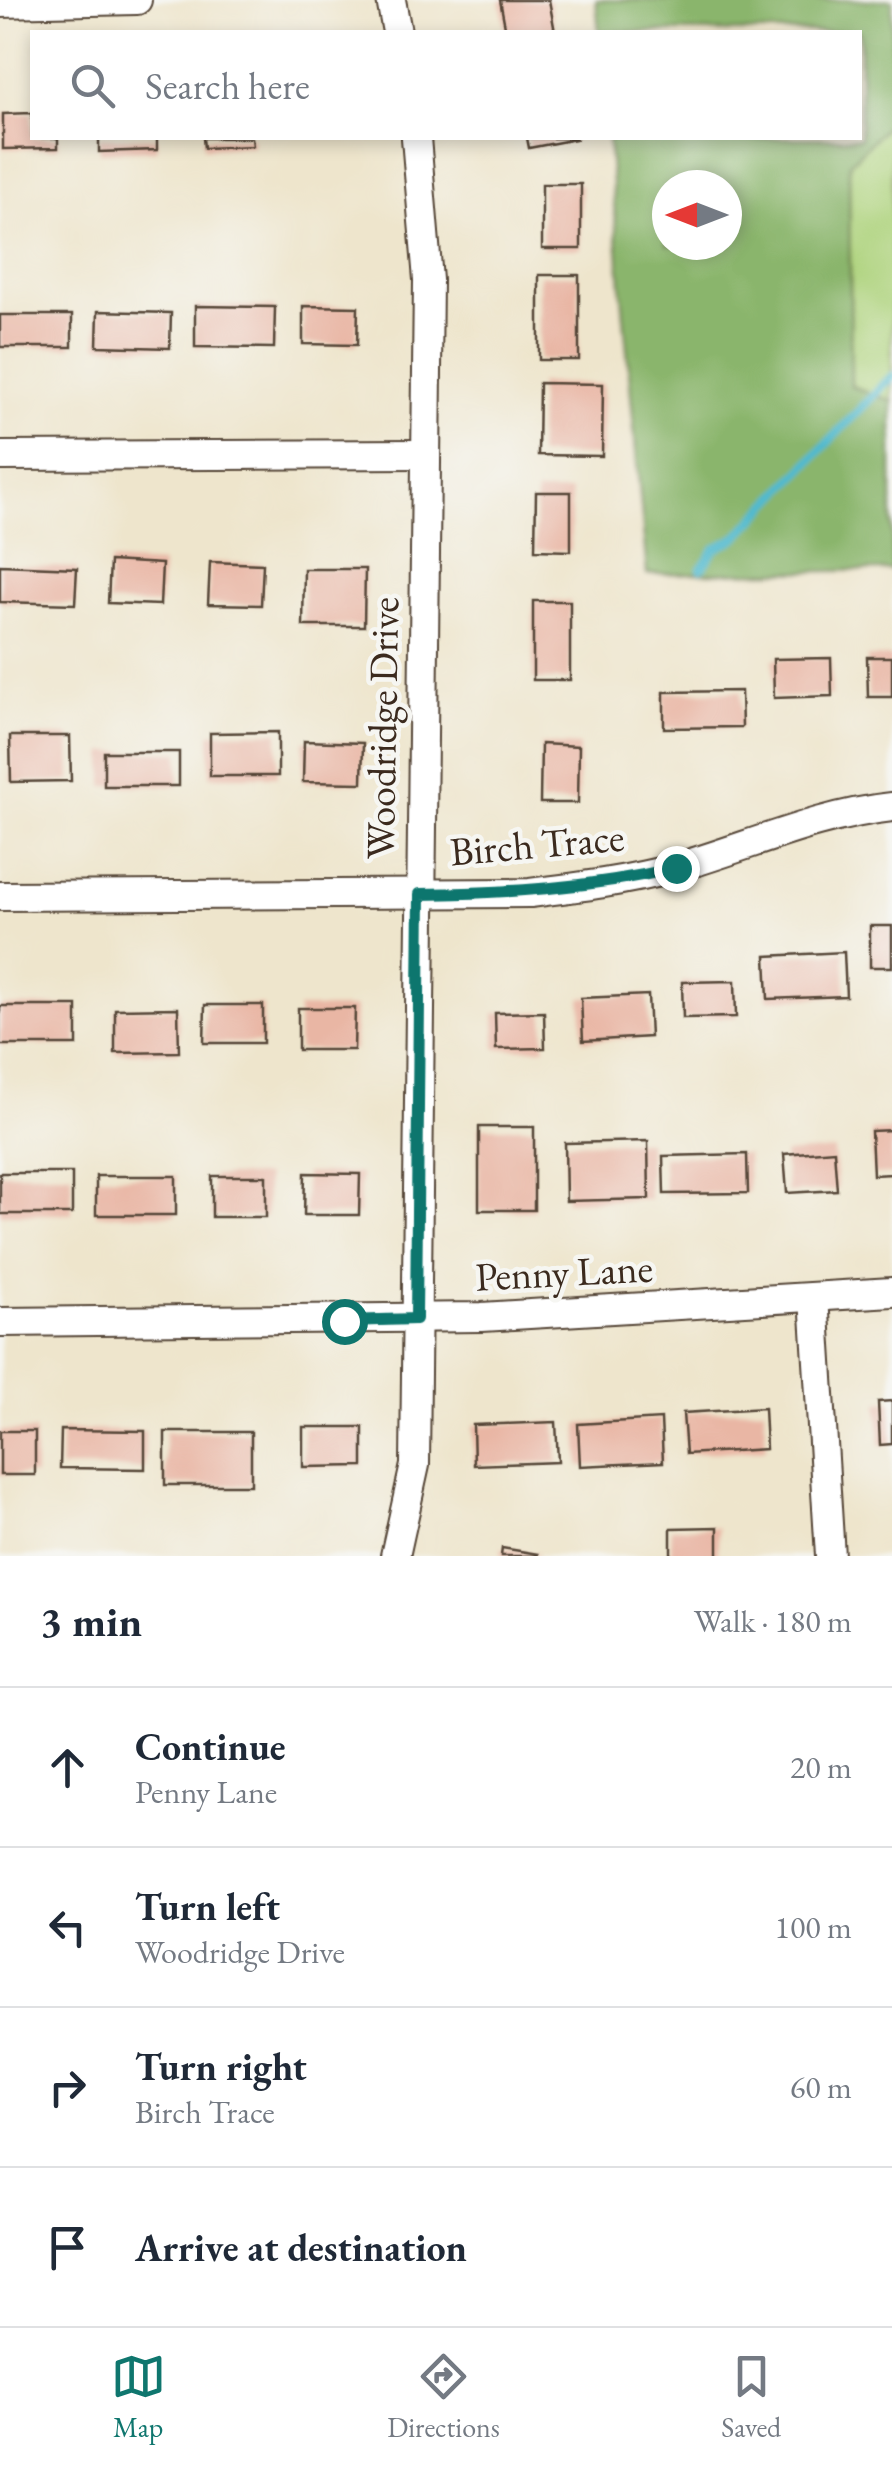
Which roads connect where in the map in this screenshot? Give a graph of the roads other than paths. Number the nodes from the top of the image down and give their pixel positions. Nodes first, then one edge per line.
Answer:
1 (137, 0) edge
2 (391, 0) edge
3 (0, 2) edge
4 (397, 30) edge
5 (416, 140) edge
6 (426, 454) junction
7 (0, 456) edge
8 (892, 807) edge
9 (420, 894) junction
10 (0, 896) edge
11 (892, 1292) edge
12 (814, 1297) junction
13 (416, 1319) junction
14 (0, 1322) edge
15 (395, 1556) edge
16 (830, 1556) edge

1 - 3 street
2 - 4 street
5 - 6 street, Woodridge Drive
6 - 7 street
6 - 9 street, Woodridge Drive
8 - 9 street, Birch Trace
9 - 10 street, Birch Trace
9 - 13 street, Woodridge Drive
11 - 12 street, Penny Lane
12 - 13 street, Penny Lane
12 - 16 street
13 - 14 street, Penny Lane
13 - 15 street, Woodridge Drive

